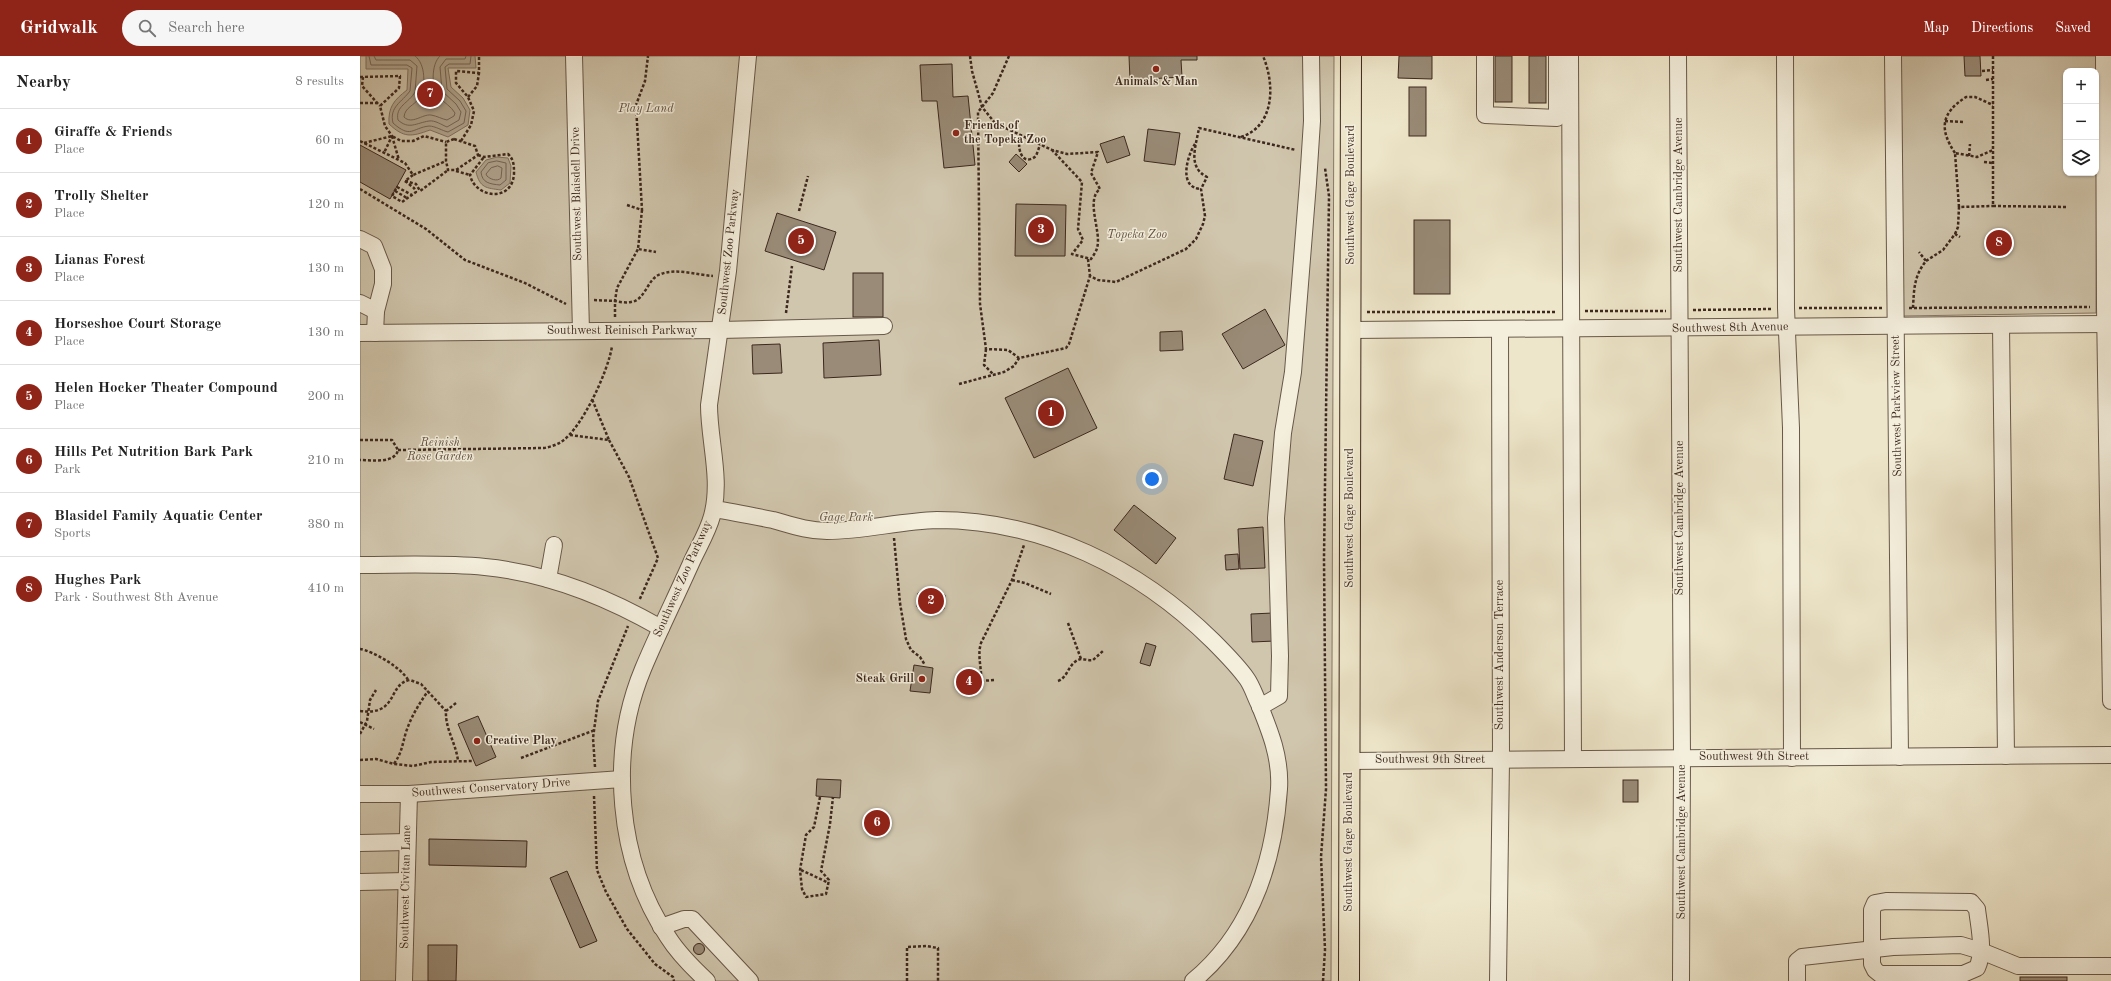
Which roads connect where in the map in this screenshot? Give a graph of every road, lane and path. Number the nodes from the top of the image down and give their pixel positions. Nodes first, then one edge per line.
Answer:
1 (478, 56) edge
2 (574, 56) edge
3 (648, 56) edge
4 (748, 56) edge
5 (970, 56) edge
6 (1009, 56) edge
7 (1263, 56) edge
8 (1311, 56) edge
9 (1350, 56) edge
10 (1485, 56) edge
11 (1557, 56) edge
12 (1570, 56) edge
13 (1678, 56) edge
14 (1785, 56) edge
15 (1893, 56) edge
16 (1993, 56) edge
17 (2104, 56) edge
18 (1993, 70) junction
19 (1982, 71) dead end
20 (479, 73) junction
21 (361, 77) edge
22 (1993, 79) junction
23 (1986, 80) dead end
24 (361, 87) edge
25 (468, 96) junction
26 (360, 103) edge
27 (377, 103) junction
28 (1993, 105) junction
29 (380, 106) junction
30 (982, 107) junction
31 (1945, 121) junction
32 (1962, 122) dead end
33 (1021, 134) junction
34 (392, 136) junction
35 (1240, 137) junction
36 (461, 141) junction
37 (362, 142) edge
38 (446, 142) junction
39 (1196, 143) junction
40 (1970, 144) dead end
41 (1040, 145) junction
42 (1052, 150) junction
43 (1297, 150) dead end
44 (1993, 150) junction
45 (384, 153) junction
46 (1955, 153) junction
47 (478, 155) junction
48 (1969, 156) junction
49 (484, 157) junction
50 (399, 160) junction
51 (446, 160) junction
52 (1984, 162) dead end
53 (1324, 163) dead end
54 (1993, 163) junction
55 (448, 170) junction
56 (456, 170) junction
57 (470, 174) junction
58 (413, 175) junction
59 (808, 176) dead end
60 (405, 181) junction
61 (1201, 189) junction
62 (361, 191) edge
63 (394, 191) junction
64 (412, 195) junction
65 (407, 198) junction
66 (627, 205) dead end
67 (1993, 206) junction
68 (1959, 207) junction
69 (2068, 207) dead end
70 (642, 210) junction
71 (799, 211) dead end
72 (1955, 234) junction
73 (1960, 237) dead end
74 (360, 239) edge
75 (638, 249) junction
76 (656, 252) dead end
77 (1919, 252) dead end
78 (1088, 259) junction
79 (1926, 261) junction
80 (792, 266) dead end
81 (714, 276) dead end
82 (1090, 276) junction
83 (592, 300) dead end
84 (615, 301) junction
85 (360, 303) edge
86 (2105, 307) junction
87 (1786, 308) junction
88 (1895, 308) junction
89 (1913, 308) junction
90 (376, 311) junction
91 (1680, 311) junction
92 (1327, 312) junction
93 (1571, 312) junction
94 (580, 313) junction
95 (1350, 321) junction
96 (2108, 324) edge
97 (2001, 325) junction
98 (884, 326) dead end
99 (1896, 326) junction
100 (1788, 327) junction
101 (785, 328) junction
102 (1679, 328) junction
103 (1500, 329) junction
104 (1571, 329) junction
105 (720, 330) junction
106 (581, 331) junction
107 (614, 331) junction
108 (368, 333) edge
109 (986, 348) junction
110 (1018, 358) junction
111 (993, 374) junction
112 (959, 384) dead end
113 (592, 398) junction
114 (570, 435) junction
115 (360, 440) edge
116 (398, 450) junction
117 (360, 460) edge
118 (714, 508) junction
119 (894, 536) dead end
120 (554, 545) dead end
121 (1024, 545) dead end
122 (360, 565) edge
123 (548, 579) junction
124 (1012, 580) junction
125 (1051, 594) dead end
126 (1068, 623) dead end
127 (661, 628) junction
128 (360, 649) edge
129 (1103, 651) dead end
130 (1081, 659) junction
131 (925, 665) dead end
132 (408, 680) junction
133 (994, 680) dead end
134 (1058, 681) dead end
135 (376, 690) dead end
136 (428, 691) junction
137 (2111, 701) edge
138 (456, 703) dead end
139 (1260, 707) junction
140 (446, 710) junction
141 (360, 712) edge
142 (368, 712) junction
143 (360, 722) edge
144 (366, 724) junction
145 (374, 729) dead end
146 (594, 730) dead end
147 (360, 734) edge
148 (2111, 755) edge
149 (2006, 756) junction
150 (1682, 757) junction
151 (1900, 757) junction
152 (521, 758) dead end
153 (1792, 758) junction
154 (1573, 759) junction
155 (360, 760) edge
156 (472, 760) dead end
157 (1349, 760) junction
158 (1501, 760) junction
159 (458, 761) junction
160 (394, 764) junction
161 (622, 779) junction
162 (594, 781) junction
163 (360, 794) edge
164 (410, 794) junction
165 (820, 797) dead end
166 (833, 797) dead end
167 (407, 842) junction
168 (360, 843) edge
169 (800, 870) junction
170 (406, 881) junction
171 (360, 882) edge
172 (829, 883) junction
173 (661, 927) junction
174 (1871, 950) junction
175 (1981, 951) junction
176 (2111, 966) edge
177 (404, 981) edge
178 (674, 981) edge
179 (707, 981) edge
180 (750, 981) edge
181 (907, 981) edge
182 (938, 981) edge
183 (1193, 981) edge
184 (1323, 981) edge
185 (1349, 981) edge
186 (1498, 981) edge
187 (1681, 981) edge
188 (1797, 981) edge

1 - 20 path
2 - 94 street, Southwest Blaisdell Drive
3 - 70 path
4 - 105 street, Southwest Zoo Parkway
5 - 30 path
6 - 30 path
7 - 35 path
8 - 139 street
9 - 95 main road, Southwest Gage Boulevard
10 - 11 street
12 - 93 street
13 - 91 street, Southwest Cambridge Avenue
14 - 87 street
15 - 88 street, Southwest Parkview Street
16 - 18 path
17 - 86 street
18 - 19 path
18 - 22 path
20 - 25 path
20 - 25 path
21 - 24 path
21 - 29 path
22 - 23 path
22 - 28 path
24 - 27 path
25 - 36 path
26 - 27 path
27 - 29 path
28 - 31 path
28 - 44 path
29 - 34 path
30 - 33 path
30 - 109 path
31 - 32 path
31 - 46 path
33 - 41 path
33 - 41 path
34 - 37 path
34 - 38 path
34 - 45 path
34 - 50 path
35 - 39 path
35 - 43 path
36 - 38 path
36 - 47 path
37 - 45 path
38 - 51 path
39 - 61 path
39 - 61 path
40 - 48 path
41 - 42 path
42 - 78 path
42 - 78 path
44 - 48 path
44 - 54 path
45 - 50 path
46 - 48 path
46 - 68 path
47 - 49 path
47 - 56 path
49 - 57 path
49 - 57 path
50 - 58 path
51 - 55 path
51 - 58 path
52 - 54 path
53 - 92 path
54 - 67 path
55 - 56 path
55 - 60 path
56 - 57 path
58 - 60 path
59 - 71 path
60 - 64 path
61 - 82 path
62 - 94 path
63 - 64 path
63 - 65 path
63 - 65 path
64 - 65 path
66 - 70 path
67 - 68 path
67 - 69 path
68 - 72 path
70 - 75 path
72 - 73 path
72 - 79 path
74 - 90 street
75 - 76 path
75 - 84 path
77 - 79 path
78 - 82 path
79 - 89 path
80 - 101 path
81 - 84 path
82 - 110 path
83 - 84 path
85 - 90 street
86 - 89 path
86 - 96 street
87 - 88 path
87 - 91 path
87 - 100 street
88 - 89 path
88 - 99 street, Southwest Parkview Street
90 - 108 street
91 - 93 path
91 - 102 street, Southwest Cambridge Avenue
92 - 95 path
92 - 184 path
93 - 95 path
93 - 104 street
94 - 106 street, Southwest Blaisdell Drive
95 - 103 street, Southwest 8th Avenue
95 - 157 main road, Southwest Gage Boulevard
96 - 97 street, Southwest 8th Avenue
96 - 137 street
97 - 99 street, Southwest 8th Avenue
97 - 149 street
98 - 101 street, Southwest Reinisch Parkway
99 - 100 street, Southwest 8th Avenue
99 - 151 street, Southwest Parkview Street
100 - 102 street, Southwest 8th Avenue
100 - 153 street
101 - 105 street, Southwest Reinisch Parkway
102 - 104 street, Southwest 8th Avenue
102 - 150 street, Southwest Cambridge Avenue
103 - 104 street, Southwest 8th Avenue
103 - 158 street, Southwest Anderson Terrace
104 - 154 street
105 - 107 street, Southwest Reinisch Parkway
105 - 118 street, Southwest Zoo Parkway
106 - 107 street, Southwest Reinisch Parkway
106 - 108 street, Southwest Reinisch Parkway
107 - 113 path
109 - 110 path
109 - 111 path
110 - 111 path
111 - 112 path
113 - 114 path
113 - 114 path
114 - 116 path
115 - 116 path
116 - 117 path
118 - 127 street, Southwest Zoo Parkway
118 - 139 street
119 - 131 path
120 - 123 street
121 - 124 path
122 - 123 street
123 - 127 street
124 - 125 path
124 - 133 path
126 - 130 path
127 - 161 street, Southwest Zoo Parkway
128 - 132 path
129 - 130 path
130 - 134 path
132 - 136 path
132 - 142 path
135 - 142 path
136 - 140 path
136 - 160 path
138 - 140 path
139 - 183 street
140 - 159 path
141 - 142 path
142 - 144 path
143 - 144 path
144 - 145 path
144 - 147 path
146 - 152 path
148 - 149 street, Southwest 9th Street
149 - 151 street, Southwest 9th Street
150 - 153 street, Southwest 9th Street
150 - 154 street, Southwest 9th Street
150 - 187 street, Southwest Cambridge Avenue
151 - 153 street, Southwest 9th Street
154 - 158 street, Southwest 9th Street
155 - 160 path
156 - 159 path
157 - 158 street, Southwest 9th Street
157 - 185 main road, Southwest Gage Boulevard
158 - 186 street, Southwest Anderson Terrace
159 - 160 path
161 - 162 street, Southwest Conservatory Drive
161 - 173 street, Southwest Zoo Parkway
162 - 164 street, Southwest Conservatory Drive
162 - 178 path
163 - 164 street, Southwest Conservatory Drive
164 - 167 street, Southwest Civitan Lane
165 - 169 path
166 - 172 path
167 - 168 street
167 - 170 street, Southwest Civitan Lane
169 - 172 path
169 - 172 path
170 - 171 street
170 - 177 street, Southwest Civitan Lane
173 - 179 street, Southwest Zoo Parkway
173 - 180 street
174 - 175 street
174 - 175 street
174 - 175 street
174 - 188 street
175 - 176 street
181 - 182 path

